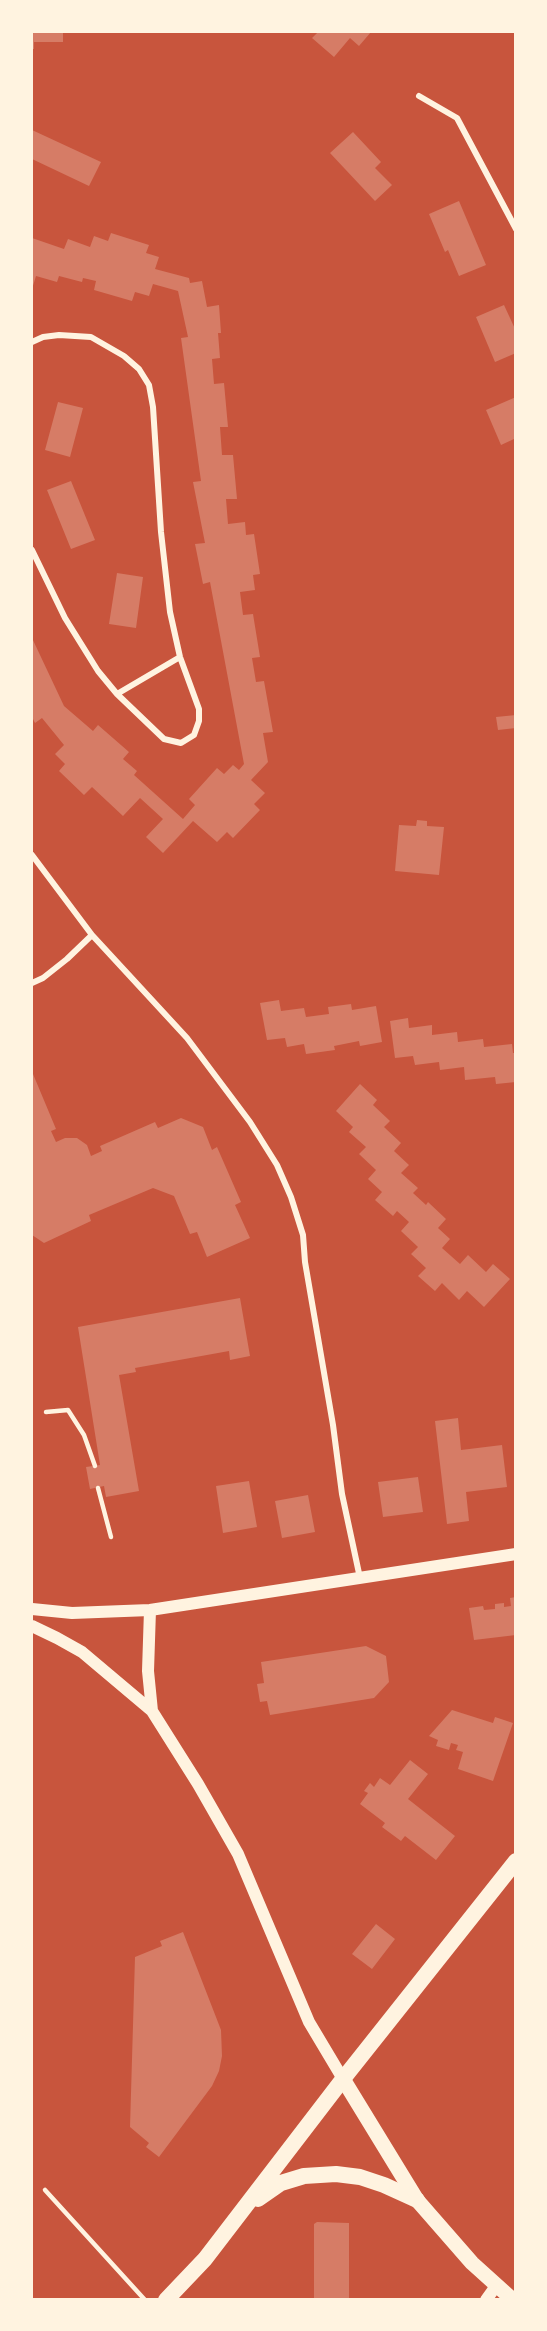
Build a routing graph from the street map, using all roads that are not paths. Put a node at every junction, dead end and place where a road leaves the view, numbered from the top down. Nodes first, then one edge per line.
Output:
1 (419, 96) dead end
2 (516, 229) edge
3 (32, 342) edge
4 (32, 550) edge
5 (180, 657) junction
6 (117, 694) junction
7 (32, 855) edge
8 (92, 935) junction
9 (32, 983) edge
10 (46, 1412) dead end
11 (94, 1466) dead end
12 (98, 1488) dead end
13 (111, 1537) dead end
14 (516, 1554) edge
15 (360, 1578) junction
16 (32, 1609) edge
17 (150, 1610) junction
18 (32, 1626) edge
19 (152, 1711) junction
20 (516, 1862) edge
21 (343, 2079) junction
22 (45, 2190) dead end
23 (417, 2200) junction
24 (241, 2213) junction
25 (496, 2286) junction
26 (145, 2300) edge
27 (166, 2300) edge
28 (486, 2300) edge
29 (513, 2300) edge

1 - 2 street
3 - 5 street
4 - 6 street
5 - 6 street
5 - 6 street
7 - 8 street
8 - 9 street
8 - 15 street
10 - 11 lane
12 - 13 lane
14 - 15 main road
15 - 17 main road
16 - 17 main road
17 - 19 main road
18 - 19 main road
19 - 21 main road
20 - 21 highway
21 - 23 main road
21 - 24 highway
22 - 26 lane
23 - 24 highway
23 - 25 main road
24 - 27 highway
25 - 28 main road
25 - 29 main road

